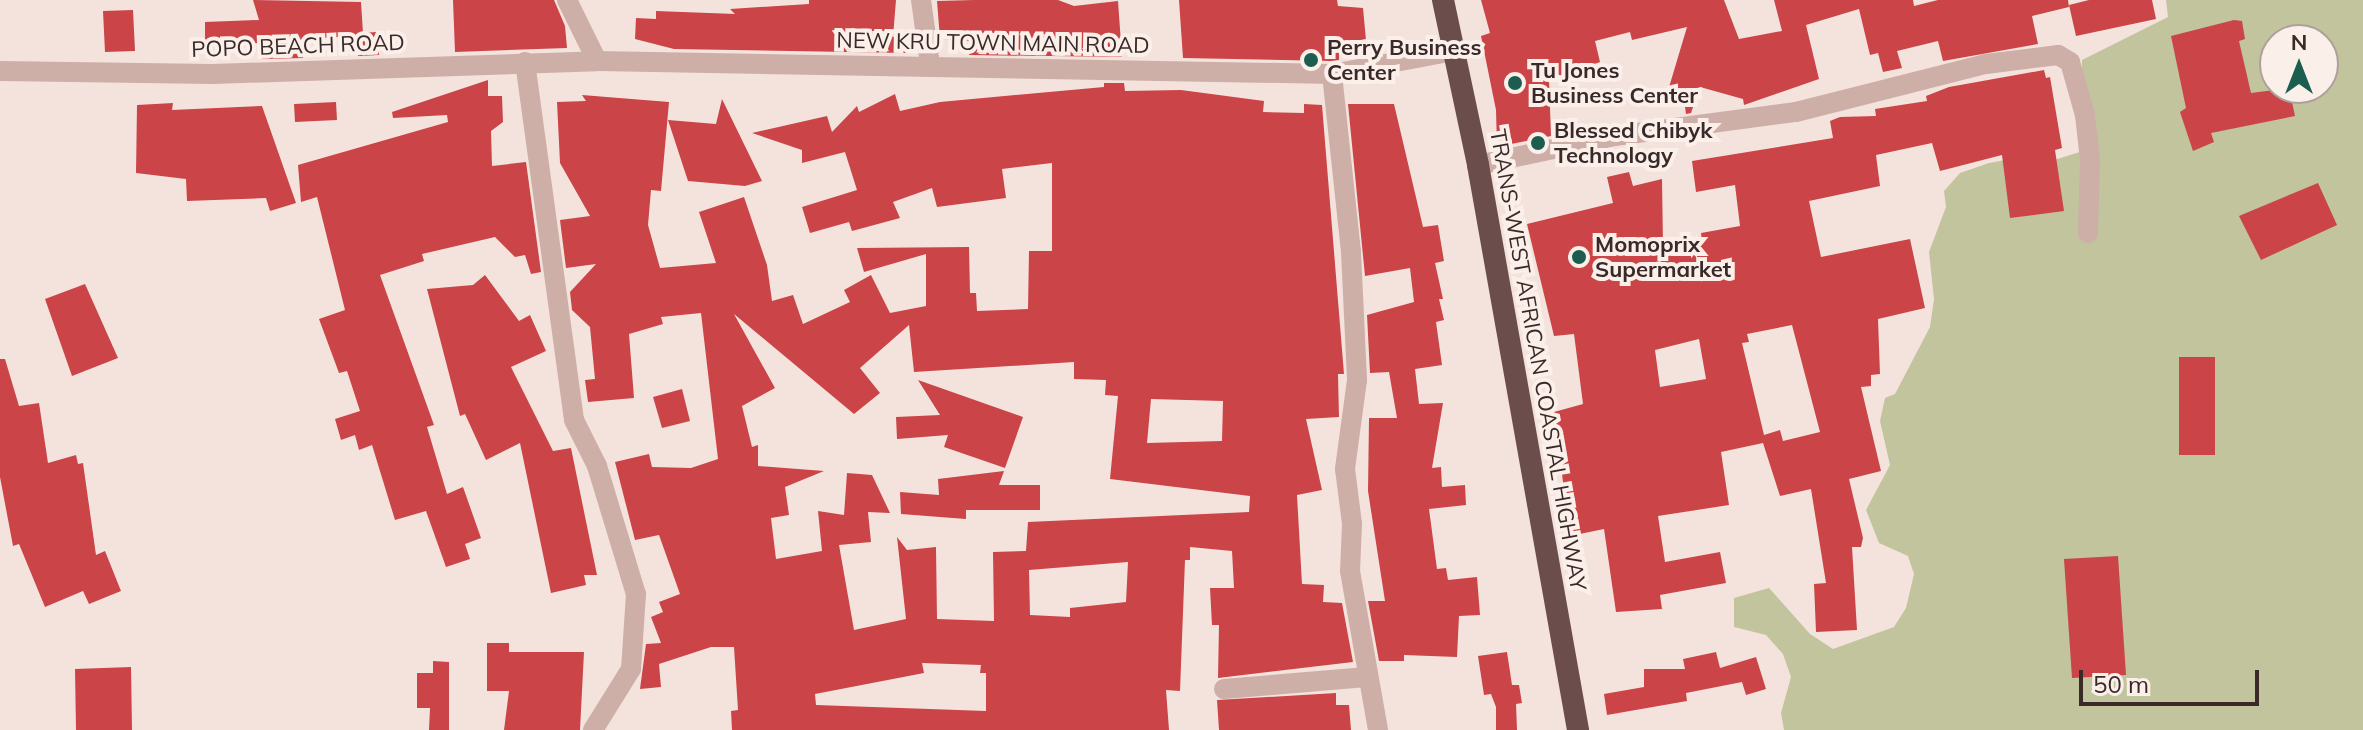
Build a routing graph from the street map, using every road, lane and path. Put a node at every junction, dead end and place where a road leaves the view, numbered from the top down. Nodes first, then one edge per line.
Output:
1 (567, 0) edge
2 (921, 0) edge
3 (1443, 0) edge
4 (1454, 51) junction
5 (597, 61) junction
6 (525, 62) junction
7 (930, 65) junction
8 (0, 71) edge
9 (1332, 74) junction
10 (1478, 165) junction
11 (2088, 233) dead end
12 (1366, 677) junction
13 (1224, 689) dead end
14 (593, 730) edge
15 (1378, 730) edge
16 (1578, 730) edge

1 - 5 street
2 - 7 street
3 - 4 highway, TRANS-WEST AFRICAN COASTAL HIGHWAY
4 - 9 street, NEW KRU TOWN MAIN ROAD
4 - 10 highway, TRANS-WEST AFRICAN COASTAL HIGHWAY
5 - 6 street, POPO BEACH ROAD
5 - 7 street, NEW KRU TOWN MAIN ROAD
6 - 8 street, POPO BEACH ROAD
6 - 14 street
7 - 9 street, NEW KRU TOWN MAIN ROAD
9 - 12 street
10 - 11 street
10 - 16 highway, TRANS-WEST AFRICAN COASTAL HIGHWAY
12 - 13 street
12 - 15 street

